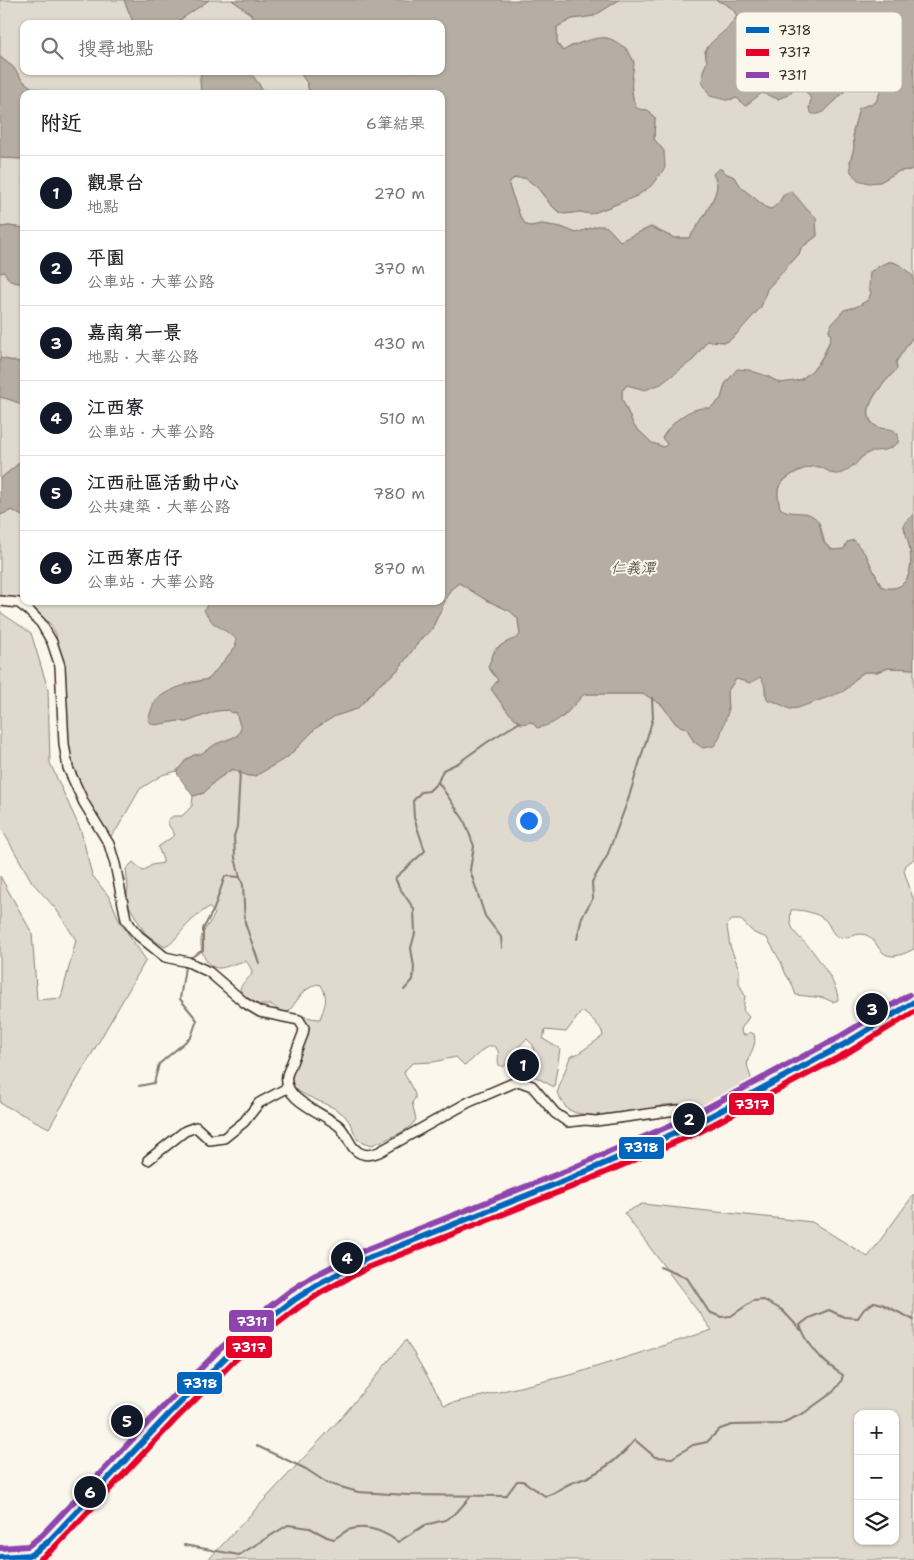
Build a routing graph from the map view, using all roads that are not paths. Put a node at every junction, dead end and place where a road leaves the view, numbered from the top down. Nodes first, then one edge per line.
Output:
1 (0, 601) edge
2 (20, 604) edge
3 (22, 605) edge
4 (914, 1002) edge
5 (287, 1088) junction
6 (696, 1124) junction
7 (148, 1160) dead end
8 (0, 1557) edge

1 - 2 street
3 - 5 street
4 - 6 main road
5 - 6 street
5 - 7 street
6 - 8 main road

